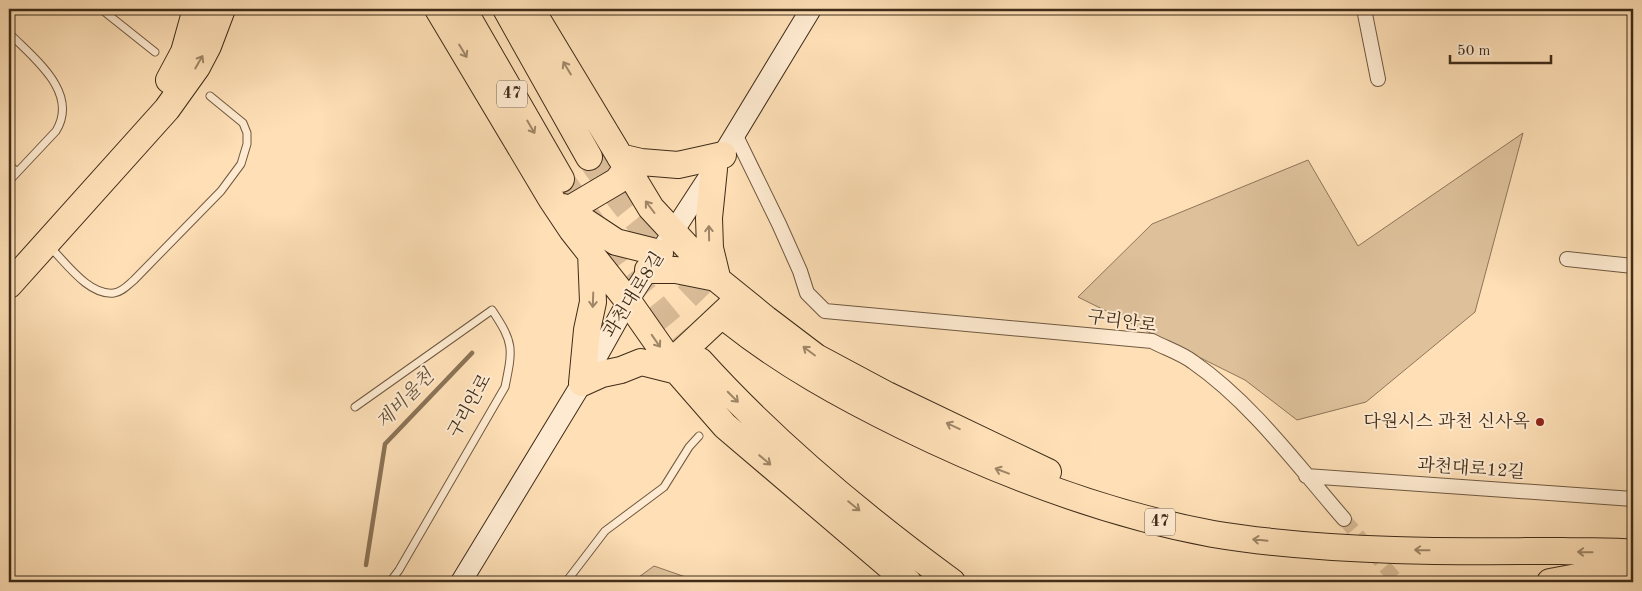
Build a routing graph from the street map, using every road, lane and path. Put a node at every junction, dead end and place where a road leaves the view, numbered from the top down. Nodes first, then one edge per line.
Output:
1 (101, 9) edge
2 (186, 9) edge
3 (196, 9) edge
4 (438, 9) edge
5 (463, 9) edge
6 (506, 9) edge
7 (531, 9) edge
8 (811, 9) edge
9 (1364, 9) edge
10 (220, 14) edge
11 (9, 32) edge
12 (155, 52) dead end
13 (1378, 79) dead end
14 (210, 96) dead end
15 (146, 112) junction
16 (724, 152) junction
17 (589, 157) tunnel mouth
18 (624, 163) junction
19 (9, 166) edge
20 (17, 172) junction
21 (9, 181) edge
22 (560, 197) junction
23 (46, 243) junction
24 (591, 252) junction
25 (660, 252) junction
26 (1567, 259) dead end
27 (1633, 266) edge
28 (9, 268) edge
29 (717, 279) junction
30 (9, 285) edge
31 (628, 301) junction
32 (738, 312) junction
33 (684, 367) junction
34 (582, 384) junction
35 (355, 407) dead end
36 (698, 436) dead end
37 (1306, 476) junction
38 (1633, 499) edge
39 (1344, 519) tunnel mouth
40 (1633, 553) edge
41 (1633, 571) edge
42 (390, 582) edge
43 (461, 582) edge
44 (566, 582) edge
45 (908, 582) edge
46 (952, 582) edge
47 (1550, 582) edge

1 - 12 lane
2 - 15 highway
3 - 15 highway
4 -> 22 highway
5 -> 22 highway, 47
6 - 17 highway, 47
18 -> 7 highway
8 - 16 street, 과천대로8길
9 - 13 street
23 -> 10 highway
11 - 20 lane
14 - 23 lane
15 - 28 highway
16 - 18 highway
16 - 25 street, 과천대로8길
29 -> 16 highway
16 - 37 street, 구리안로
18 - 22 highway
25 -> 18 highway
19 - 20 lane
20 - 21 lane
22 - 24 highway
22 - 25 highway
23 - 30 highway
24 - 31 highway
24 -> 34 highway
25 - 29 highway
25 - 29 highway
25 - 31 street, 과천대로8길
26 - 27 street
29 - 32 highway
31 -> 33 highway
31 - 34 street, 과천대로8길
32 - 33 highway
40 -> 32 highway, 47
33 - 34 highway
33 -> 45 highway
33 -> 46 highway
34 - 43 street, 과천대로8길
35 - 42 lane, 구리안로
36 - 44 lane
37 - 38 street, 과천대로12길
37 - 39 street, 구리안로
41 - 47 highway

